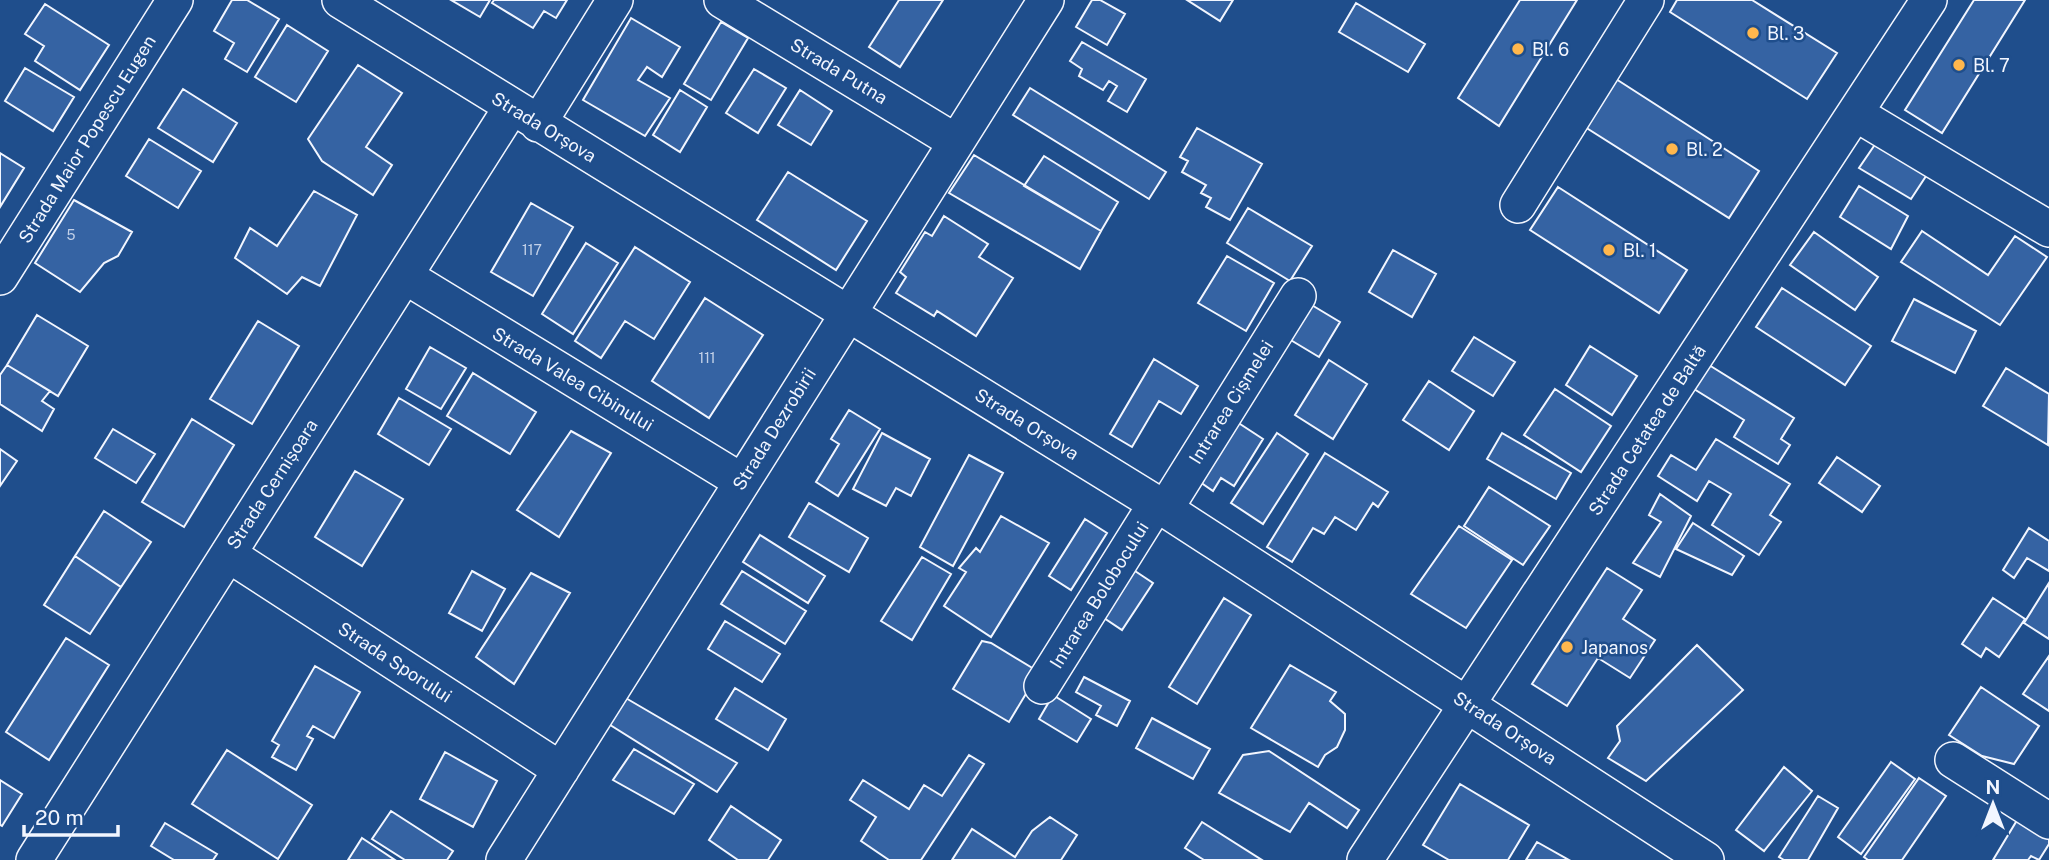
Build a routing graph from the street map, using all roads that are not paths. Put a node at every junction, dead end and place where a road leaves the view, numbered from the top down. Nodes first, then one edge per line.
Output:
1 (175, 0) edge
2 (340, 0) edge
3 (615, 0) edge
4 (722, 0) edge
5 (1046, 0) edge
6 (1646, 0) edge
7 (1929, 0) edge
8 (1855, 113) junction
9 (525, 116) junction
10 (956, 142) junction
11 (1518, 205) dead end
12 (2049, 229) edge
13 (405, 276) junction
14 (0, 277) edge
15 (1298, 296) dead end
16 (848, 313) junction
17 (741, 481) junction
18 (1161, 506) junction
19 (228, 554) junction
20 (1042, 686) dead end
21 (1467, 703) junction
22 (1953, 760) dead end
23 (561, 770) junction
24 (2049, 821) edge
25 (34, 860) edge
26 (504, 860) edge
27 (1365, 860) edge
28 (1706, 860) edge

1 - 14 street, Strada Maior Popescu Eugen
2 - 9 street, Strada Orșova
3 - 9 street, Strada Cernișoara
4 - 10 street, Strada Putna
5 - 10 street, Strada Dezrobirii
6 - 11 street
7 - 8 street, Strada Cetatea de Baltă
8 - 12 street
8 - 21 street, Strada Cetatea de Baltă
9 - 13 street, Strada Cernișoara
9 - 16 street, Strada Orșova
10 - 16 street, Strada Dezrobirii
13 - 17 street, Strada Valea Cibinului
13 - 19 street, Strada Cernișoara
15 - 18 street, Intrarea Cișmelei
16 - 17 street, Strada Dezrobirii
16 - 18 street, Strada Orșova
17 - 23 street, Strada Dezrobirii
18 - 20 street, Intrarea Bolobocului
18 - 21 street, Strada Orșova
19 - 23 street, Strada Sporului
19 - 25 street, Strada Cernișoara
21 - 27 street, Strada Cetatea de Baltă
21 - 28 street, Strada Orșova
22 - 24 street
23 - 26 street, Strada Dezrobirii

